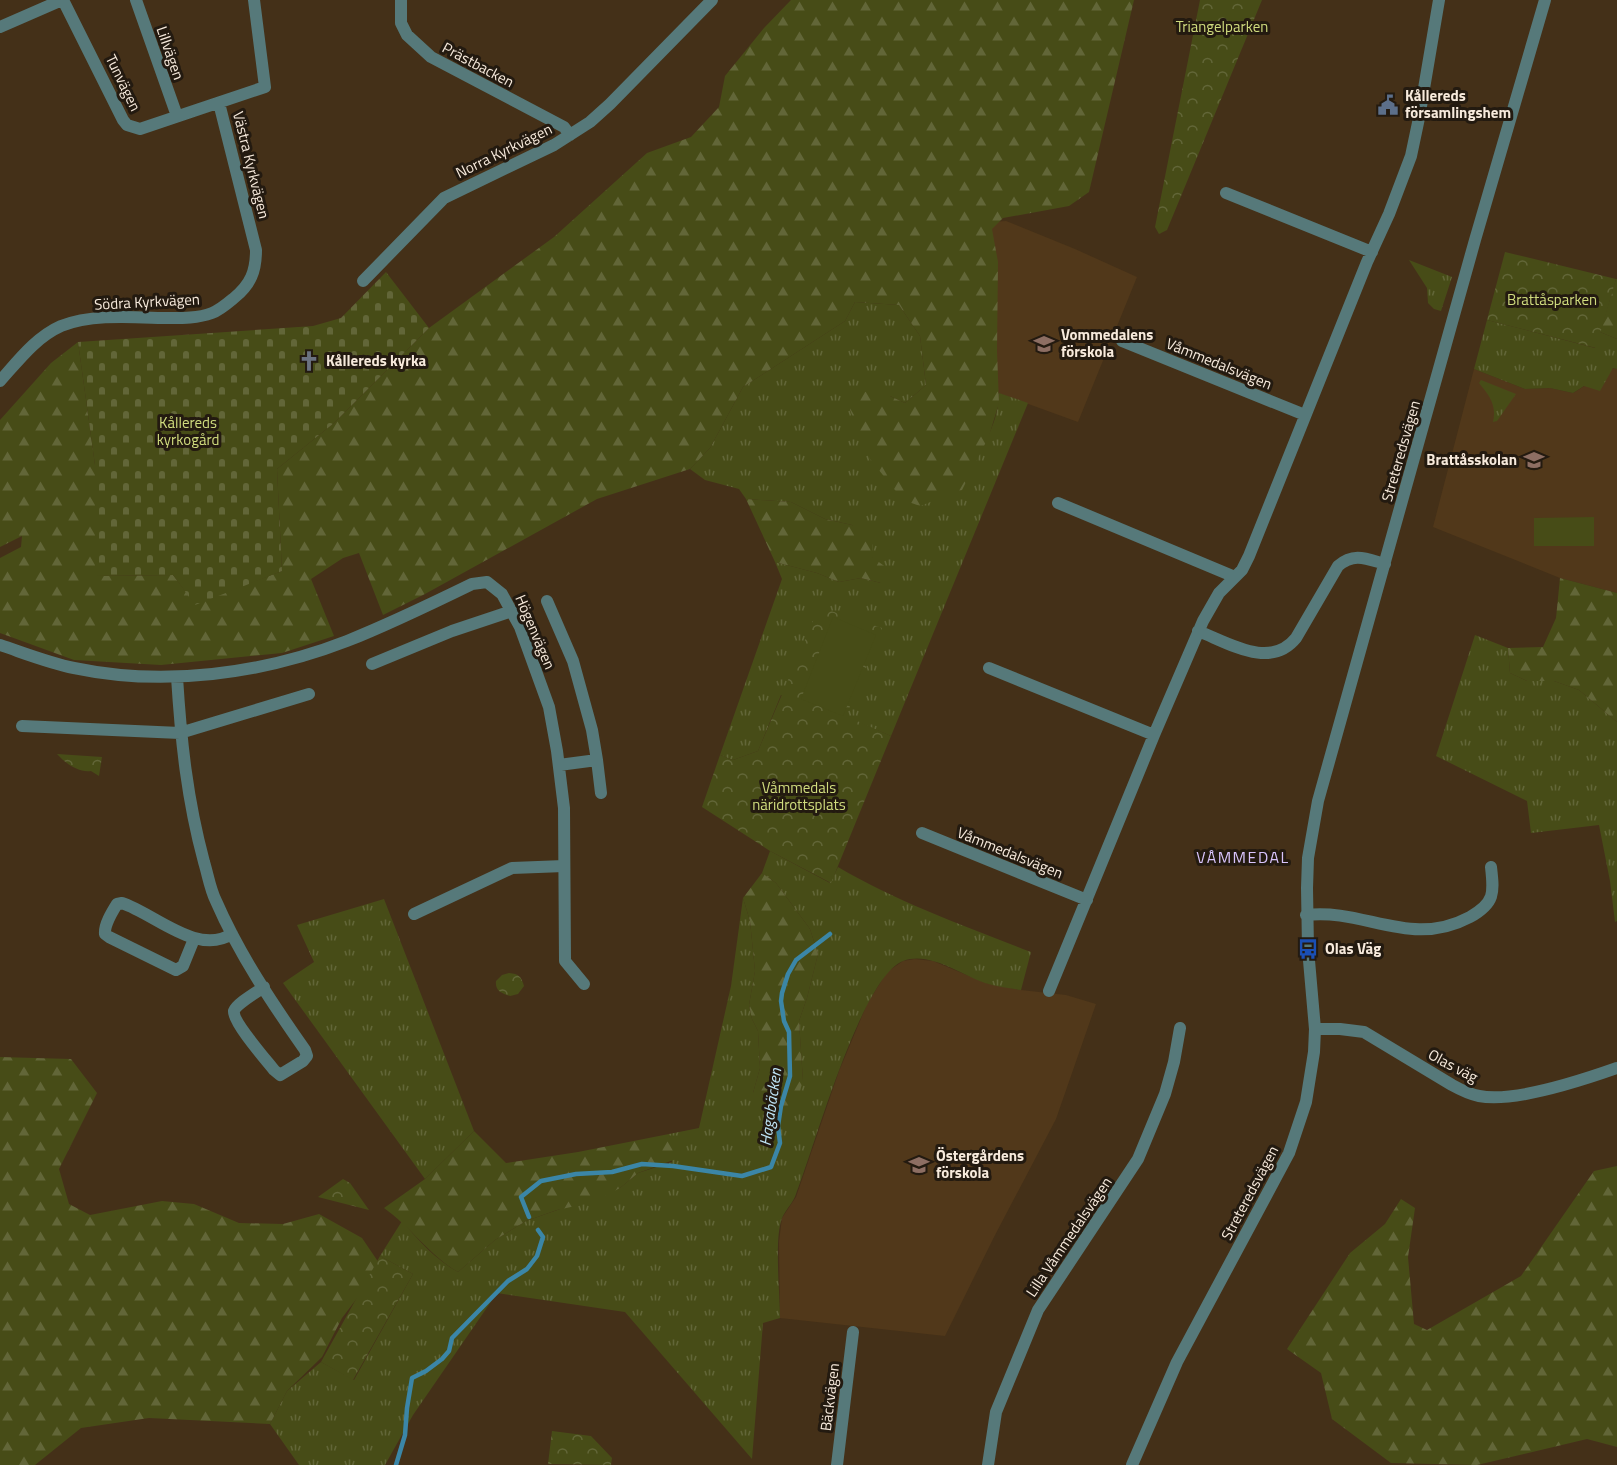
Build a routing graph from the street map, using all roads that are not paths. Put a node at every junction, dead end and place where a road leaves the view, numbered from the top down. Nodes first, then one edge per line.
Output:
1 (63, 0) edge
2 (136, 0) edge
3 (254, 0) edge
4 (401, 0) edge
5 (712, 0) edge
6 (1439, 0) edge
7 (1545, 0) edge
8 (0, 27) edge
9 (219, 102) junction
10 (177, 116) junction
11 (570, 135) junction
12 (1226, 193) dead end
13 (1372, 252) junction
14 (363, 280) dead end
15 (210, 314) joint
16 (1122, 341) dead end
17 (0, 381) edge
18 (1305, 415) junction
19 (1058, 503) dead end
20 (1385, 564) junction
21 (1234, 577) junction
22 (547, 601) dead end
23 (512, 611) junction
24 (1198, 631) junction
25 (0, 645) edge
26 (372, 664) dead end
27 (989, 668) dead end
28 (177, 676) junction
29 (309, 694) dead end
30 (22, 726) dead end
31 (180, 733) junction
32 (1154, 735) junction
33 (597, 760) junction
34 (559, 765) junction
35 (601, 793) dead end
36 (921, 833) dead end
37 (564, 866) junction
38 (1491, 867) dead end
39 (1087, 900) junction
40 (414, 914) dead end
41 (1306, 915) junction
42 (232, 934) junction
43 (194, 939) junction
44 (584, 984) dead end
45 (264, 987) junction
46 (1049, 991) dead end
47 (1180, 1028) dead end
48 (1315, 1029) junction
49 (1617, 1068) edge
50 (853, 1332) dead end
51 (837, 1465) edge
52 (988, 1465) edge
53 (1132, 1465) edge

1 - 8 street
1 - 10 street, Tunvägen
2 - 10 street, Lillvägen
3 - 9 street, Västra Kyrkvägen
4 - 11 street, Prästbacken
5 - 11 street, Norra Kyrkvägen
6 - 13 street
7 - 20 street, Streteredsvägen
9 - 10 street, Tunvägen
9 - 15 street, Västra Kyrkvägen
11 - 14 street, Norra Kyrkvägen
12 - 13 street
13 - 18 street
15 - 17 street, Södra Kyrkvägen
16 - 18 street, Våmmedalsvägen
18 - 21 street
19 - 21 street
20 - 24 street
20 - 41 street, Streteredsvägen
21 - 24 street
22 - 33 street
23 - 26 street
23 - 28 street, Högenvägen
23 - 34 street, Högenvägen
24 - 32 street
25 - 28 street, Högenvägen
27 - 32 street
28 - 31 street
29 - 31 street
30 - 31 street
31 - 42 street
32 - 39 street
33 - 34 street
33 - 35 street
34 - 37 street, Högenvägen
36 - 39 street, Våmmedalsvägen
37 - 40 street
37 - 44 street, Högenvägen
38 - 41 street
39 - 46 street
41 - 48 street, Streteredsvägen
42 - 43 street
42 - 45 street
43 - 43 street
45 - 45 street
47 - 52 street, Lilla Våmmedalsvägen
48 - 49 street, Olas väg
48 - 53 street, Streteredsvägen
50 - 51 street, Bäckvägen

